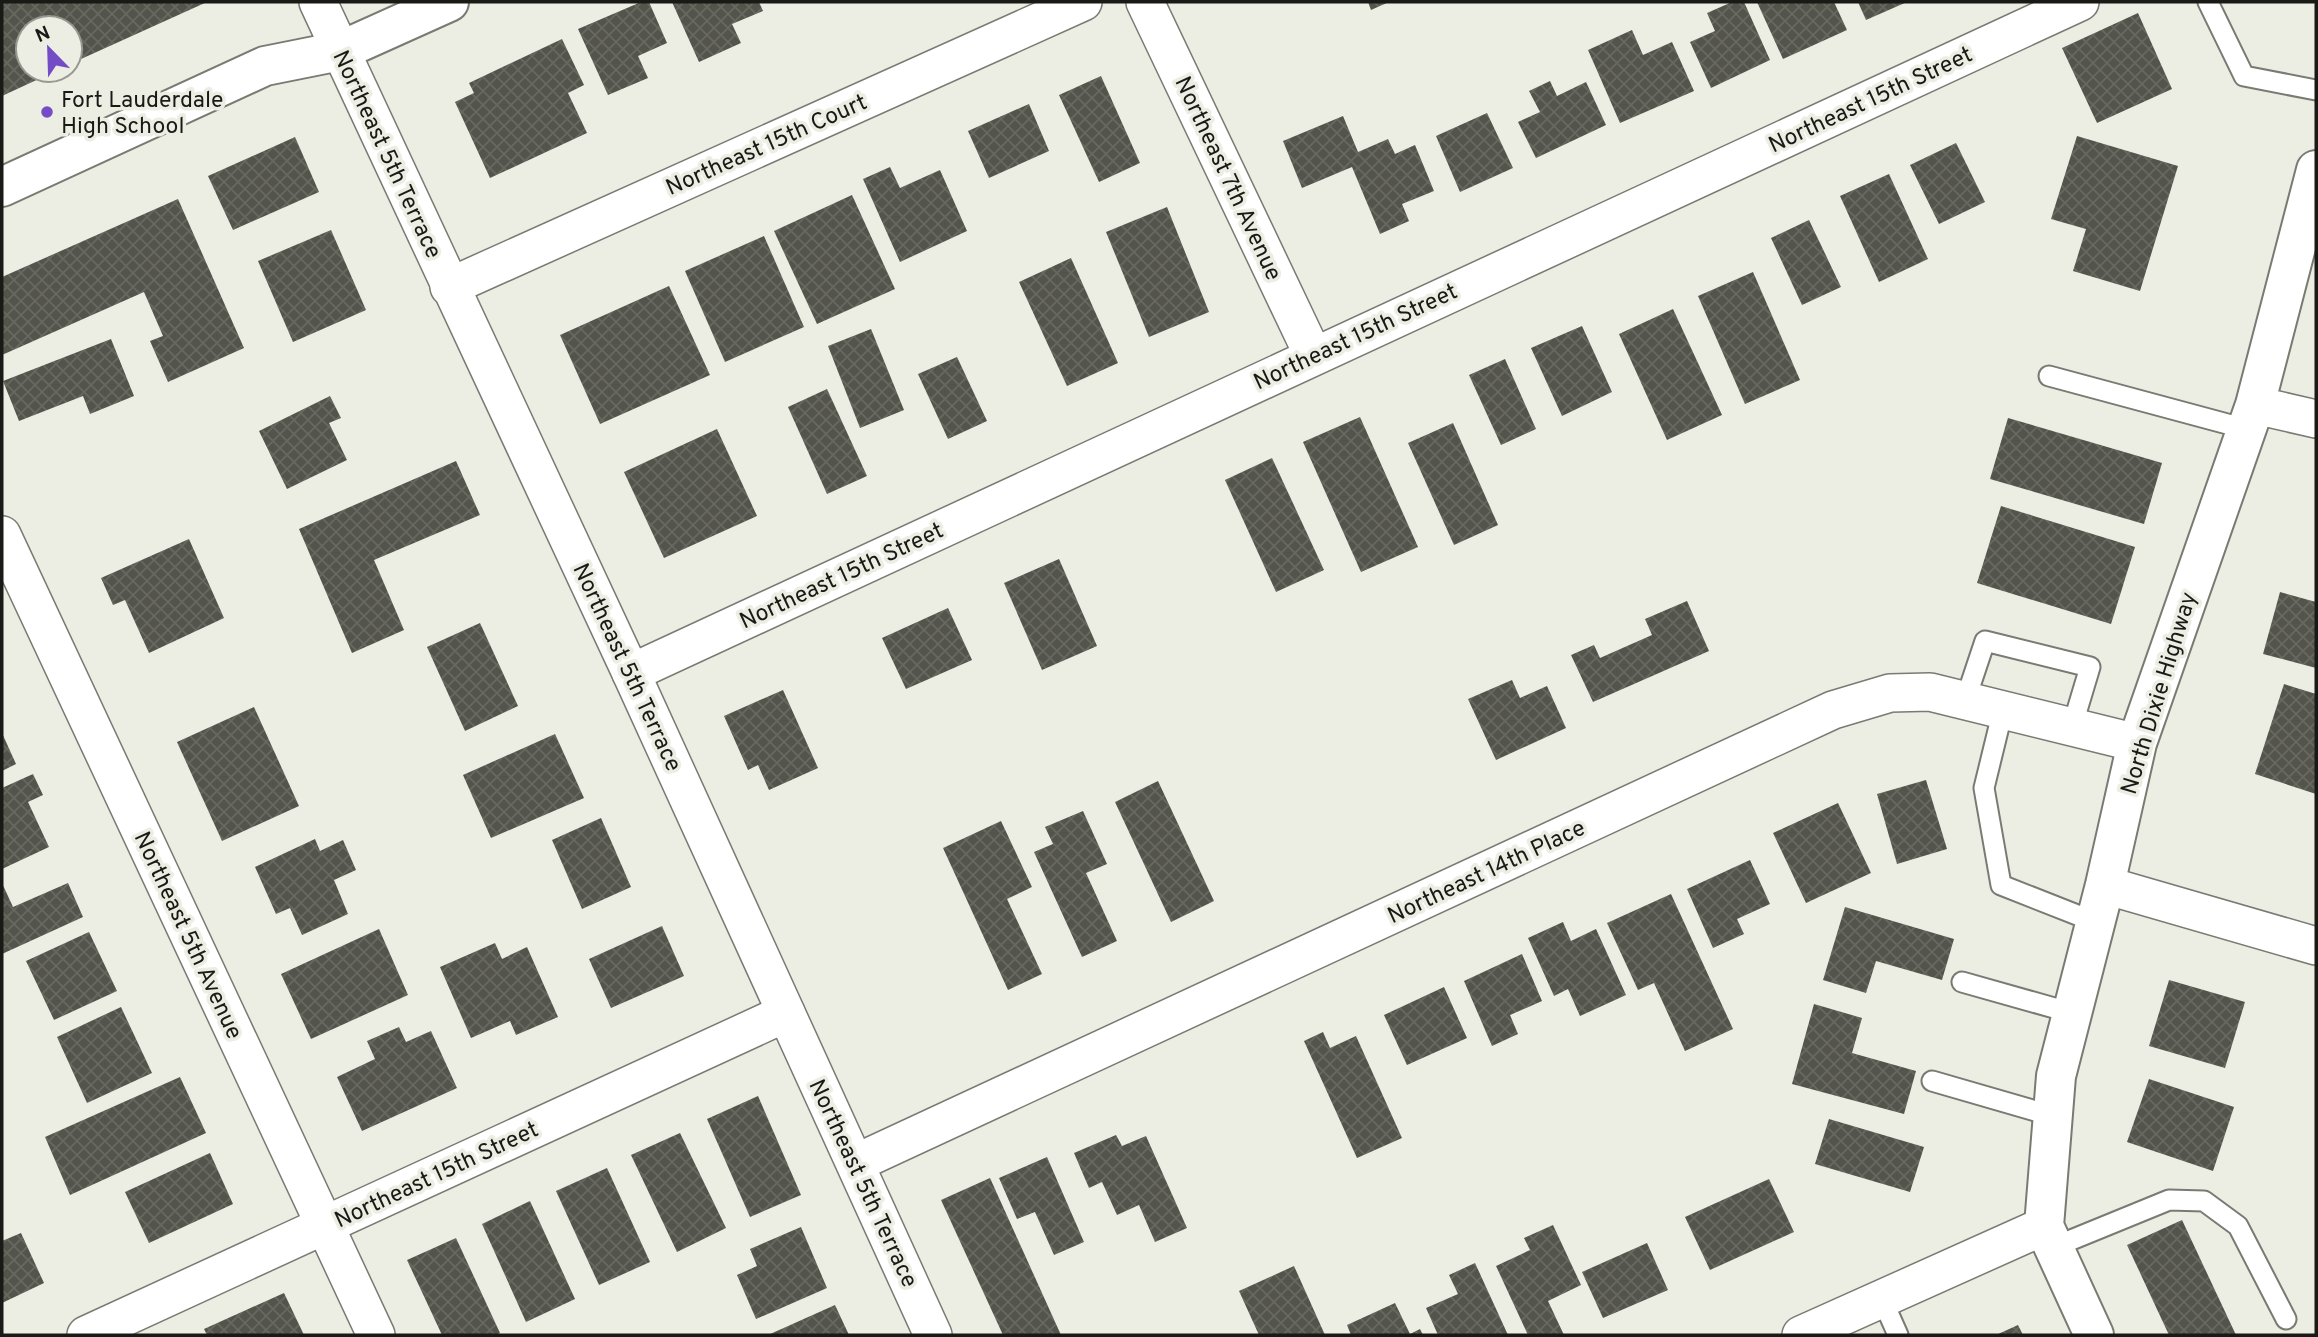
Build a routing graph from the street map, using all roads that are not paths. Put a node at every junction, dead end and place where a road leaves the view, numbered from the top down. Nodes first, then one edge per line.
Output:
1 (318, 2) edge
2 (449, 2) edge
3 (1083, 2) edge
4 (1145, 2) edge
5 (2080, 2) edge
6 (2208, 2) edge
7 (340, 51) junction
8 (2316, 90) edge
9 (2316, 170) edge
10 (2, 187) edge
11 (449, 287) junction
12 (1313, 355) junction
13 (2049, 376) dead end
14 (2250, 417) junction
15 (2316, 419) edge
16 (2, 535) edge
17 (631, 673) junction
18 (1965, 701) junction
19 (2003, 710) junction
20 (2072, 727) junction
21 (2137, 743) junction
22 (2105, 885) junction
23 (2095, 922) junction
24 (2316, 946) edge
25 (1962, 982) dead end
26 (786, 1013) junction
27 (2072, 1013) junction
28 (1932, 1081) dead end
29 (2053, 1116) junction
30 (856, 1163) junction
31 (325, 1225) junction
32 (2049, 1237) junction
33 (1882, 1299) junction
34 (2286, 1319) dead end
35 (86, 1335) edge
36 (376, 1335) edge
37 (933, 1335) edge
38 (1801, 1335) edge
39 (1898, 1335) edge
40 (2094, 1335) edge

1 - 7 street, Northeast 5th Terrace
2 - 7 street
3 - 11 street, Northeast 15th Court
4 - 12 street, Northeast 7th Avenue
5 - 12 street, Northeast 15th Street
6 - 8 lane
7 - 10 street
7 - 11 street, Northeast 5th Terrace
9 - 14 street, North Dixie Highway
11 - 17 street, Northeast 5th Terrace
12 - 17 street, Northeast 15th Street
13 - 14 lane
14 - 15 street
14 - 21 street, North Dixie Highway
16 - 31 street, Northeast 5th Avenue
17 - 26 street, Northeast 5th Terrace
18 - 19 street, Northeast 14th Place
18 - 20 lane
18 - 30 street, Northeast 14th Place
19 - 20 street, Northeast 14th Place
19 - 23 lane
20 - 21 street, Northeast 14th Place
21 - 22 street, North Dixie Highway
22 - 23 street, North Dixie Highway
22 - 24 street
23 - 27 street, North Dixie Highway
25 - 27 lane
26 - 30 street, Northeast 5th Terrace
26 - 31 street, Northeast 15th Street
27 - 29 street, North Dixie Highway
28 - 29 lane
29 - 32 street, North Dixie Highway
30 - 37 street, Northeast 5th Terrace
31 - 35 street, Northeast 15th Street
31 - 36 street, Northeast 5th Avenue
32 - 33 street
32 - 34 lane
32 - 40 street
33 - 38 street
33 - 39 lane

